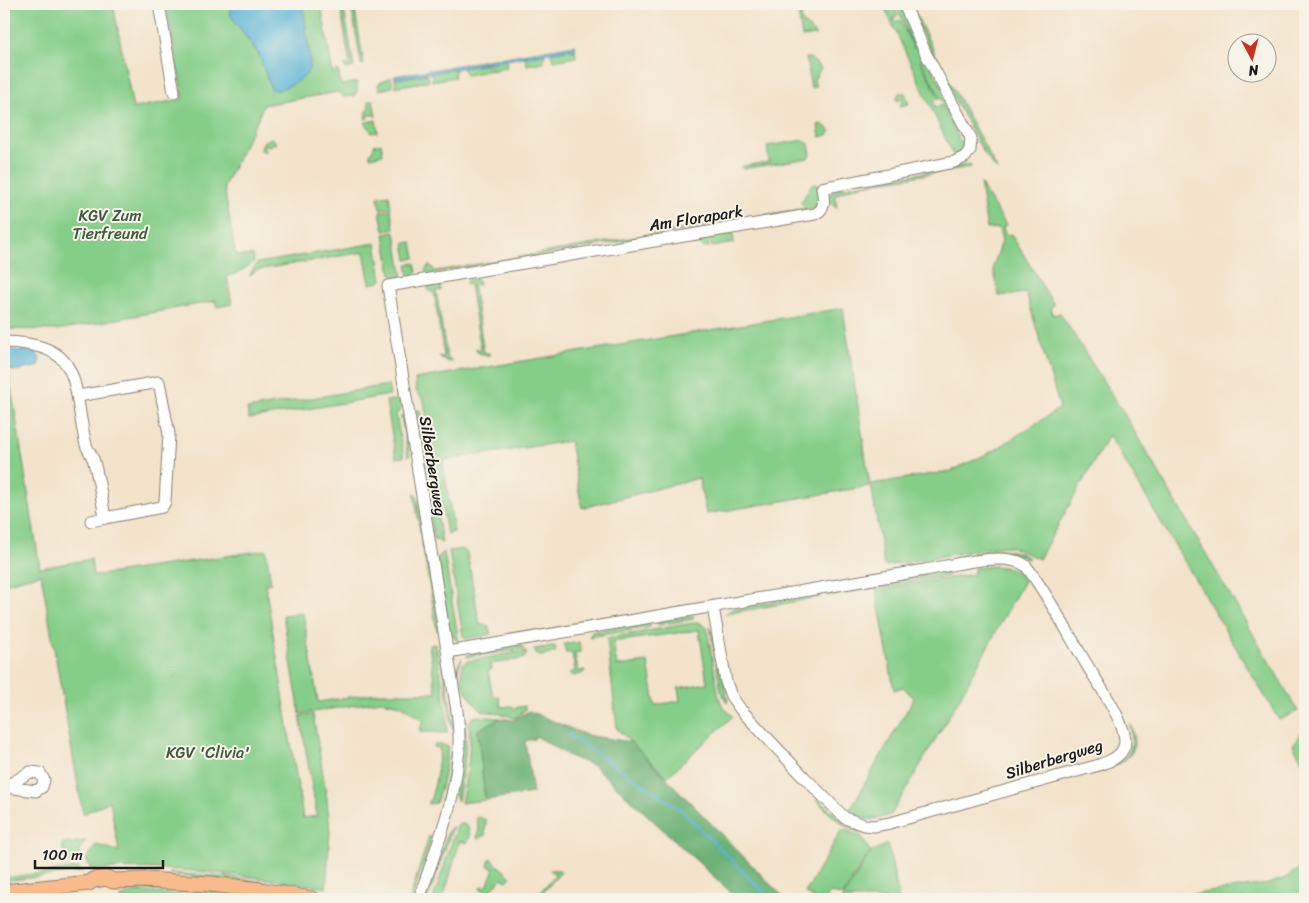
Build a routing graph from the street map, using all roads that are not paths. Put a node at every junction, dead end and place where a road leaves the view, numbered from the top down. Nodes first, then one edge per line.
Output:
1 (159, 4) edge
2 (904, 4) edge
3 (174, 92) dead end
4 (388, 286) joint
5 (4, 342) edge
6 (78, 396) junction
7 (105, 518) junction
8 (91, 521) dead end
9 (713, 607) junction
10 (448, 652) junction
11 (4, 892) edge
12 (311, 899) edge
13 (419, 899) edge

1 - 3 street
2 - 4 street, Am Florapark
4 - 10 street, Silberbergweg
5 - 6 street
6 - 7 street
6 - 7 street
7 - 8 street
9 - 9 street, Silberbergweg
9 - 10 street, Silberbergweg
10 - 13 street, Silberbergweg
11 - 12 main road

